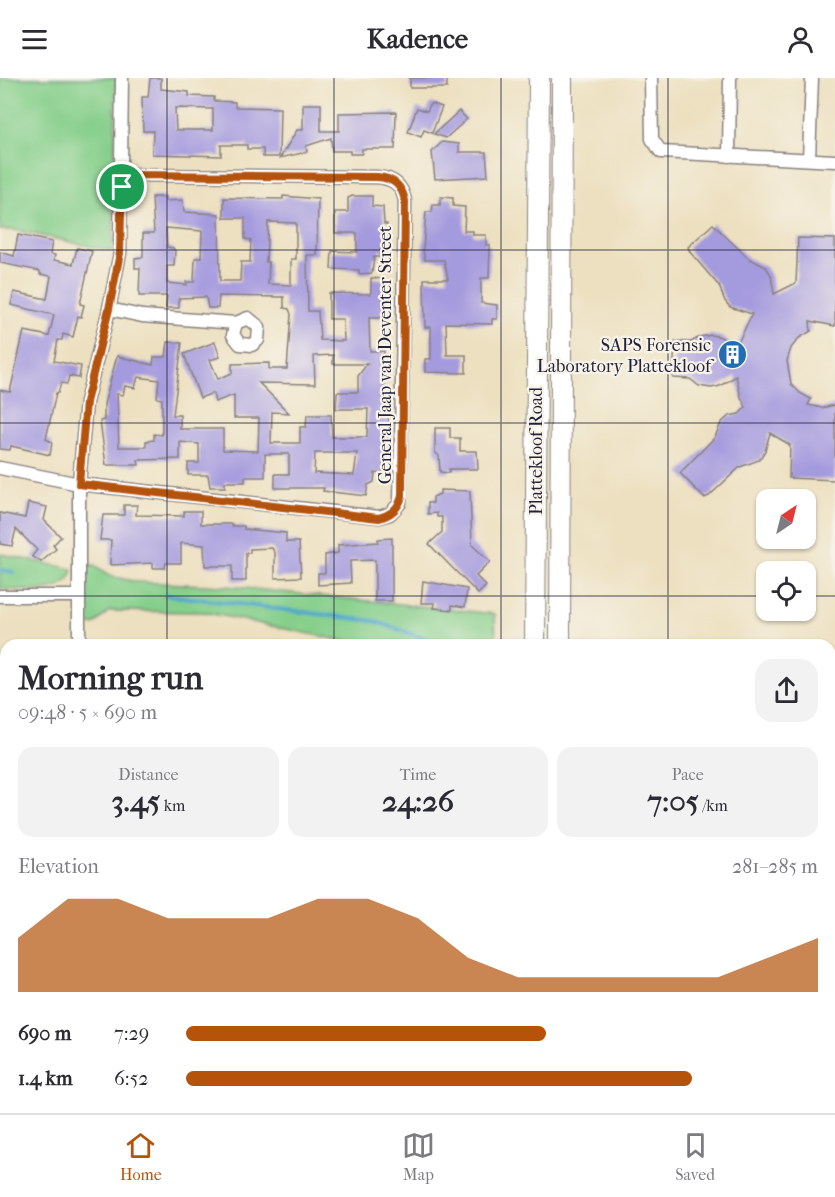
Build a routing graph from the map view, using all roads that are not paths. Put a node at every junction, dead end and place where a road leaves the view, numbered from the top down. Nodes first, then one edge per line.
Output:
1 (122, 78) edge
2 (539, 78) edge
3 (562, 78) edge
4 (651, 78) edge
5 (730, 78) edge
6 (812, 78) edge
7 (729, 156) junction
8 (809, 159) junction
9 (835, 161) edge
10 (122, 175) junction
11 (109, 309) junction
12 (236, 323) dead end
13 (0, 468) edge
14 (79, 484) junction
15 (0, 596) edge
16 (80, 596) junction
17 (79, 639) edge
18 (535, 639) edge
19 (560, 639) edge

1 - 10 street
2 - 18 main road, Plattekloof Road
3 - 19 main road, Plattekloof Road
4 - 7 street
5 - 7 street
6 - 8 street
7 - 8 street
8 - 9 street
10 - 11 street
10 - 14 street, General Jaap van Deventer Street
11 - 12 street
11 - 14 street
13 - 14 street, General Jaap van Deventer Street
14 - 16 street
15 - 16 street
16 - 17 street

